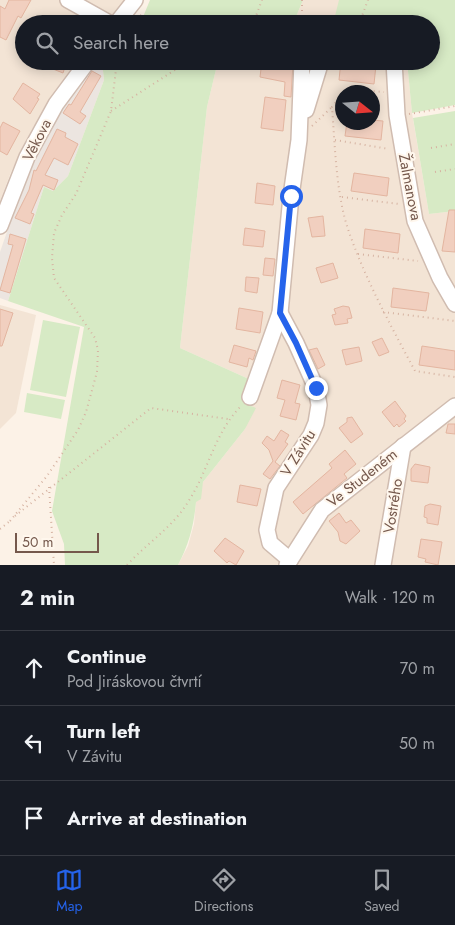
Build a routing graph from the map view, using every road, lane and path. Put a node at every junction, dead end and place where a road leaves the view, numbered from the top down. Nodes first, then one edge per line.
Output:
1 (68, 0) edge
2 (262, 0) edge
3 (302, 0) edge
4 (368, 0) edge
5 (132, 4) edge
6 (95, 15) edge
7 (123, 15) edge
8 (144, 15) edge
9 (256, 15) edge
10 (302, 15) edge
11 (362, 15) edge
12 (81, 70) edge
13 (116, 70) edge
14 (175, 70) edge
15 (302, 70) edge
16 (318, 70) edge
17 (395, 70) edge
18 (380, 92) edge
19 (396, 93) junction
20 (335, 104) edge
21 (455, 106) edge
22 (332, 107) junction
23 (111, 111) junction
24 (412, 114) dead end
25 (299, 140) junction
26 (335, 140) junction
27 (455, 144) edge
28 (431, 148) dead end
29 (403, 151) junction
30 (455, 169) edge
31 (435, 172) dead end
32 (342, 197) junction
33 (412, 206) junction
34 (0, 226) edge
35 (358, 254) junction
36 (433, 263) junction
37 (455, 304) edge
38 (383, 312) junction
39 (280, 313) junction
40 (455, 321) edge
41 (455, 377) edge
42 (250, 397) joint
43 (455, 406) edge
44 (228, 419) junction
45 (403, 446) junction
46 (49, 488) junction
47 (10, 521) junction
48 (0, 529) edge
49 (288, 562) edge
50 (54, 565) edge
51 (127, 565) edge
52 (384, 565) edge

1 - 6 street
2 - 9 path
3 - 10 path
4 - 11 path
5 - 7 street
5 - 8 path
12 - 34 street, Věkova
13 - 23 path
14 - 23 path
15 - 25 street
16 - 25 street
17 - 19 street, Žalmanova
18 - 19 path
19 - 29 street, Žalmanova
20 - 22 path
21 - 24 path
22 - 25 path
22 - 26 path
23 - 47 path
25 - 39 street
26 - 29 path
26 - 32 path
27 - 28 path
29 - 33 street, Žalmanova
30 - 31 path
32 - 33 path
32 - 35 path
33 - 36 street, Žalmanova
35 - 36 path
35 - 38 path
36 - 37 street, Žalmanova
38 - 40 path
38 - 41 path
39 - 42 street
39 - 49 street, V Závitu
42 - 44 path
43 - 45 street, Ve Studeném
44 - 46 path
44 - 51 path
45 - 49 street, Ve Studeném
45 - 52 street, Vostrého
46 - 47 path
46 - 50 path
47 - 48 path

